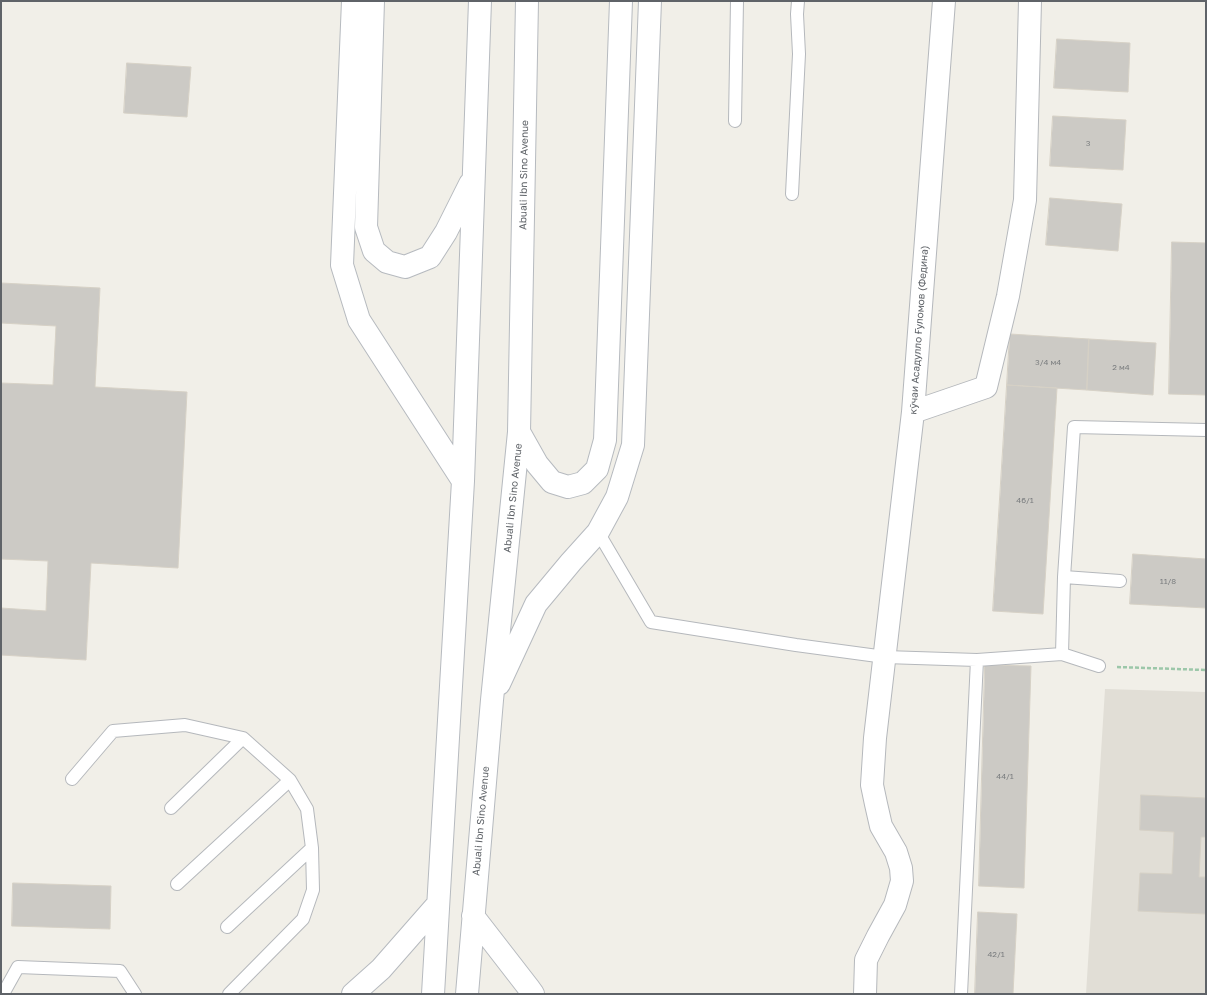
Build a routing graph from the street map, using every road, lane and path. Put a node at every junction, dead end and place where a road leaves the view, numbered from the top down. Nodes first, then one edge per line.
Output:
1 (353, 1) edge
2 (373, 1) edge
3 (480, 1) edge
4 (527, 1) edge
5 (621, 1) edge
6 (650, 1) edge
7 (737, 1) edge
8 (798, 1) edge
9 (944, 1) edge
10 (1030, 1) edge
11 (735, 122) dead end
12 (474, 178) junction
13 (792, 194) dead end
14 (913, 412) junction
15 (1206, 430) edge
16 (519, 432) junction
17 (463, 481) junction
18 (598, 532) junction
19 (1064, 578) junction
20 (1120, 581) dead end
21 (1062, 654) junction
22 (885, 657) junction
23 (976, 660) junction
24 (1099, 666) joint
25 (1206, 670) edge
26 (492, 700) junction
27 (243, 738) junction
28 (72, 779) dead end
29 (290, 780) junction
30 (171, 808) dead end
31 (312, 848) junction
32 (177, 884) dead end
33 (438, 904) junction
34 (473, 916) junction
35 (226, 927) dead end
36 (3, 994) edge
37 (135, 994) edge
38 (229, 994) edge
39 (353, 994) edge
40 (433, 994) edge
41 (467, 994) edge
42 (533, 994) edge
43 (865, 994) edge
44 (961, 994) edge

1 - 17 main road
2 - 12 main road
3 - 12 main road
4 - 16 main road, Abuali Ibn Sino Avenue
5 - 16 main road
6 - 18 main road
7 - 11 lane
8 - 13 lane
9 - 14 main road, кӯчаи Асадулло Ғуломов (Федина)
10 - 14 main road
12 - 17 main road
14 - 22 main road, кӯчаи Асадулло Ғуломов (Федина)
15 - 19 lane
16 - 26 main road, Abuali Ibn Sino Avenue
17 - 33 main road
18 - 22 lane
18 - 26 main road
19 - 20 lane
19 - 21 lane
21 - 23 lane
21 - 24 lane
22 - 23 lane
22 - 43 main road, кӯчаи Асадулло Ғуломов (Федина)
23 - 44 lane
24 - 25 path
26 - 34 main road, Abuali Ibn Sino Avenue
27 - 28 lane
27 - 29 lane
27 - 30 lane
29 - 31 lane
29 - 32 lane
31 - 35 lane
31 - 38 lane
33 - 39 main road
33 - 40 main road
34 - 41 main road, Abuali Ibn Sino Avenue
34 - 42 main road
36 - 37 lane

